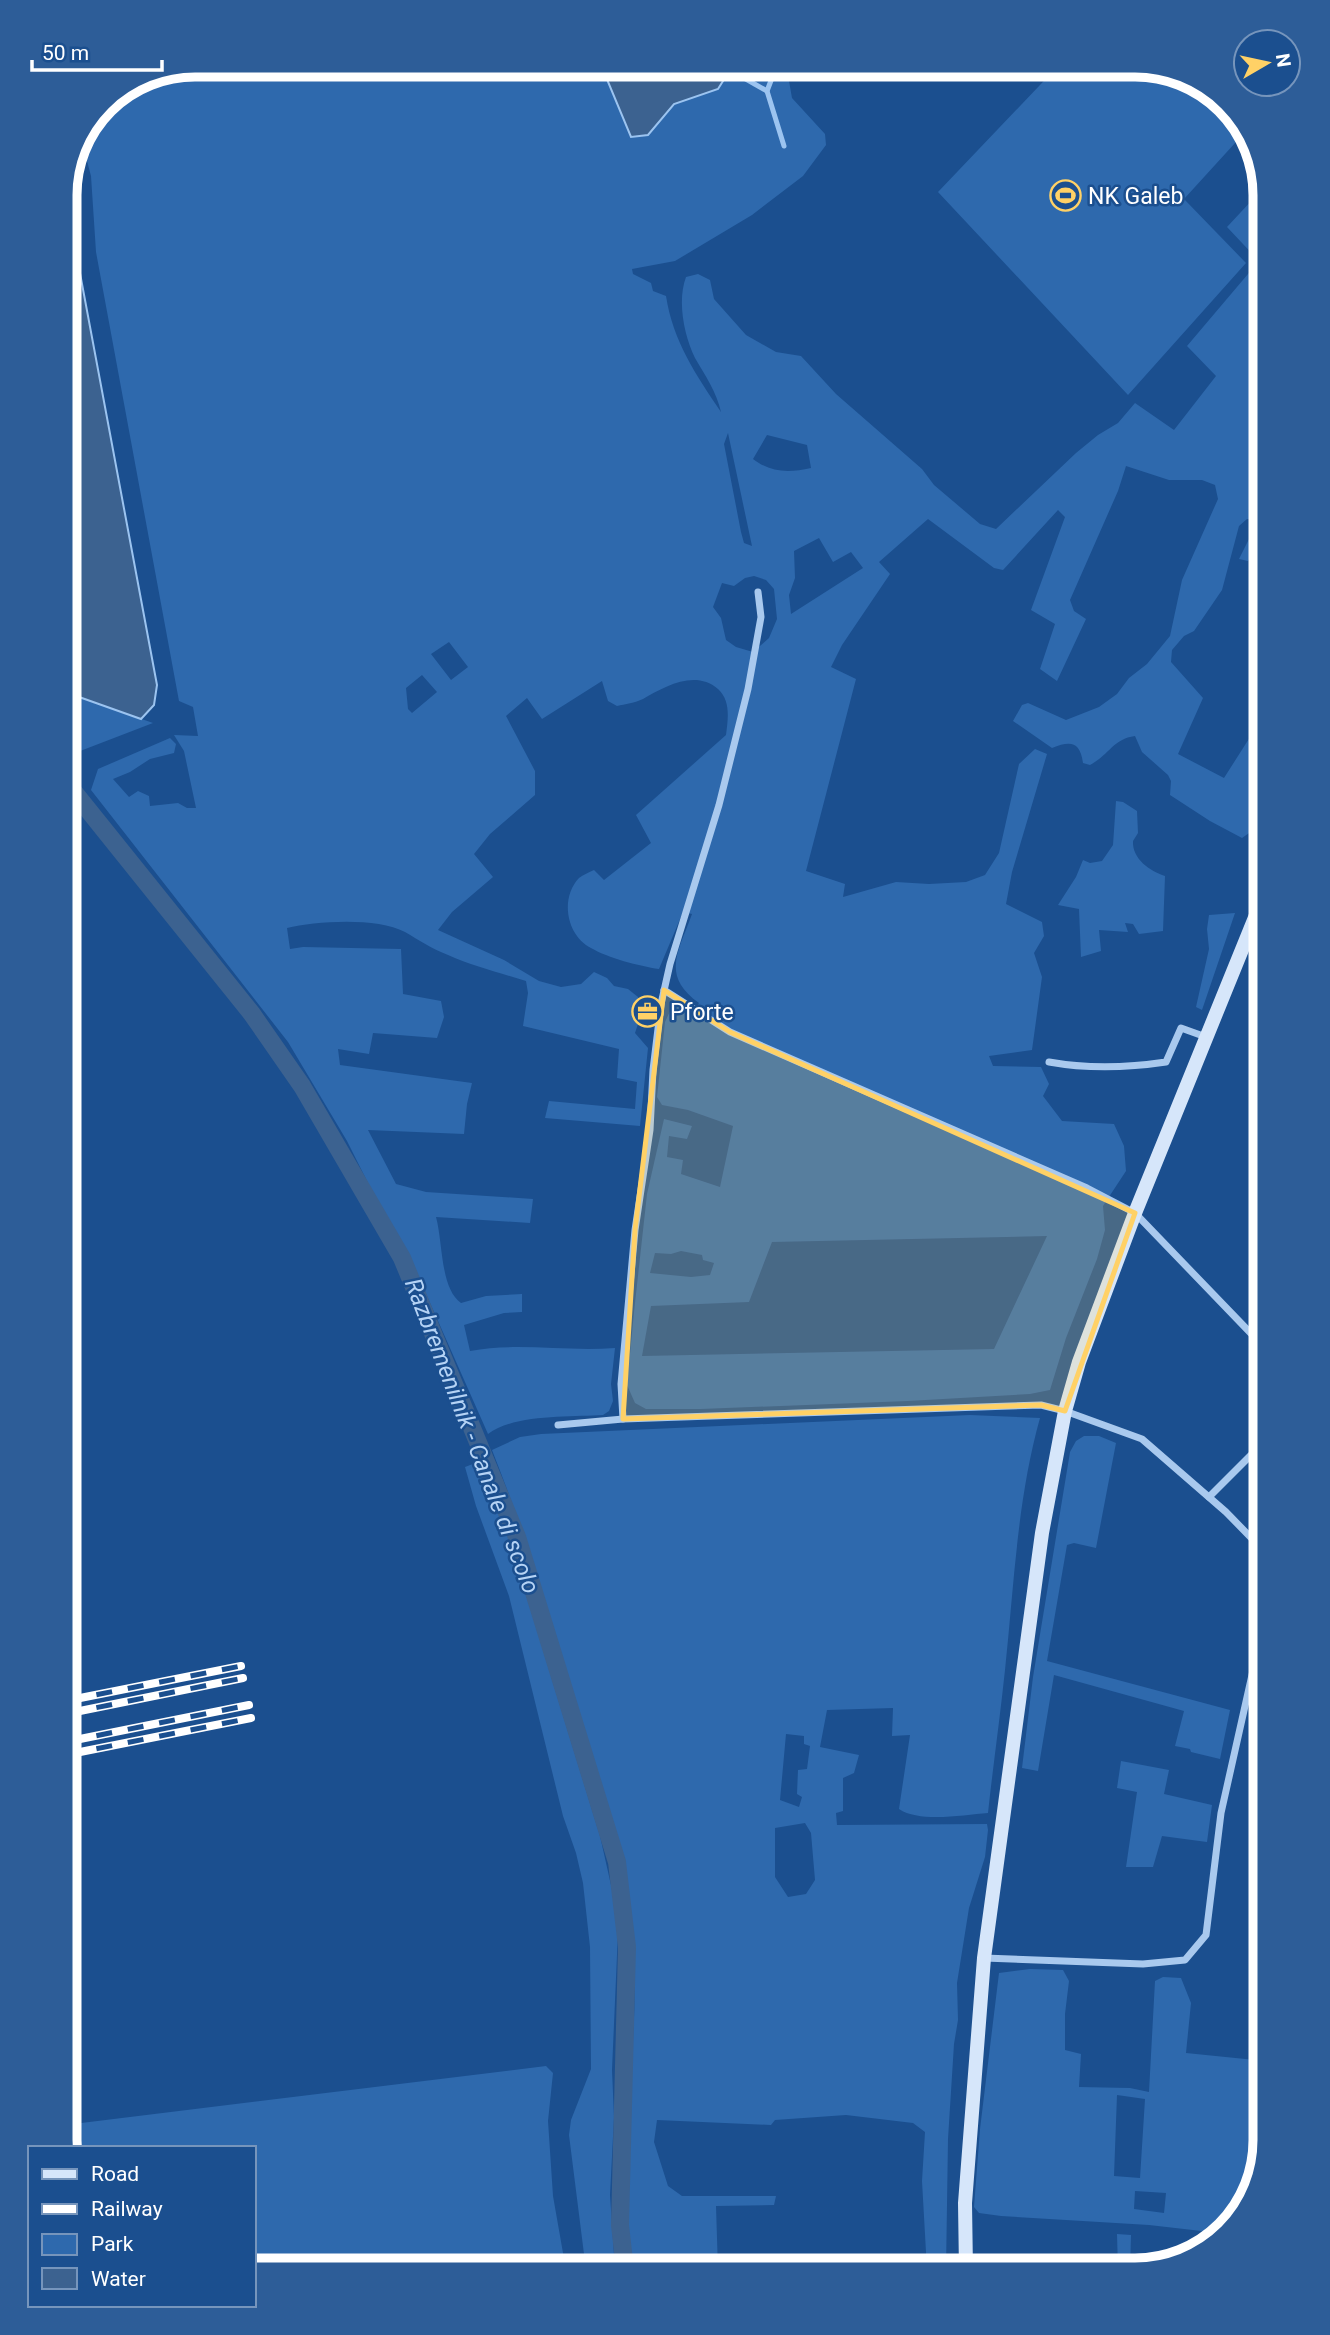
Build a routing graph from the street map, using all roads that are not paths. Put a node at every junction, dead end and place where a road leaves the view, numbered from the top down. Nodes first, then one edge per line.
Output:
1 (758, 592) dead end
2 (1253, 928) edge
3 (664, 989) junction
4 (1206, 1037) junction
5 (1049, 1062) dead end
6 (1135, 1213) junction
7 (1253, 1336) edge
8 (1065, 1411) junction
9 (623, 1419) junction
10 (558, 1425) dead end
11 (1253, 1453) edge
12 (1209, 1497) junction
13 (1253, 1540) edge
14 (1253, 1670) edge
15 (984, 1958) junction
16 (966, 2258) edge

1 - 3 street
2 - 4 main road
3 - 6 street
3 - 9 street
4 - 5 street
4 - 6 main road
6 - 7 street
6 - 8 main road
8 - 9 street
8 - 12 street
8 - 15 main road
9 - 10 street
11 - 12 street
12 - 13 street
14 - 15 street
15 - 16 main road

